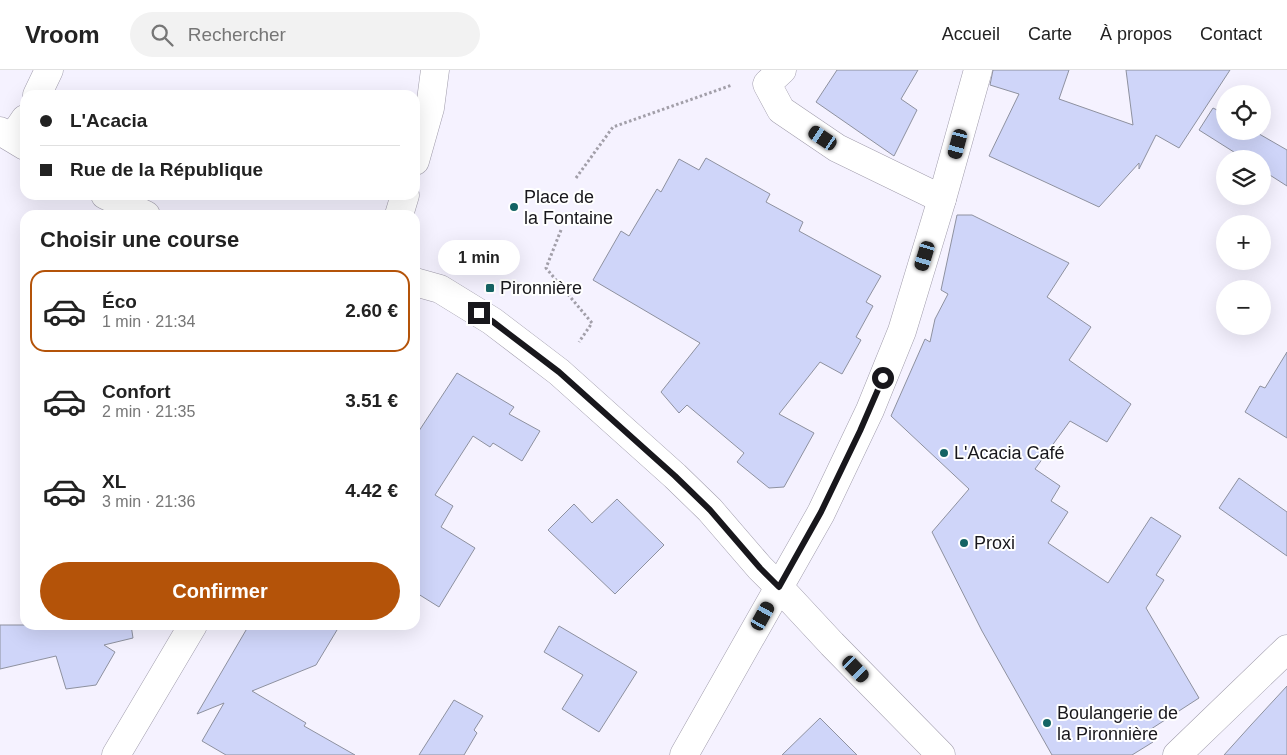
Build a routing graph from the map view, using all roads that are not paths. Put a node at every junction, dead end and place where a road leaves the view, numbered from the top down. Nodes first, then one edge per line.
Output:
1 (49, 70) edge
2 (435, 70) edge
3 (978, 70) edge
4 (775, 77) edge
5 (39, 90) edge
6 (420, 143) edge
7 (942, 199) junction
8 (114, 200) edge
9 (136, 210) edge
10 (420, 283) edge
11 (779, 587) junction
12 (190, 630) edge
13 (1287, 649) edge
14 (116, 755) edge
15 (684, 755) edge
16 (941, 755) edge
17 (1177, 755) edge

1 - 5 street
2 - 6 street
3 - 7 street
4 - 7 street
7 - 11 street
8 - 9 street
10 - 11 street
11 - 15 street
11 - 16 street
12 - 14 street
13 - 17 street

